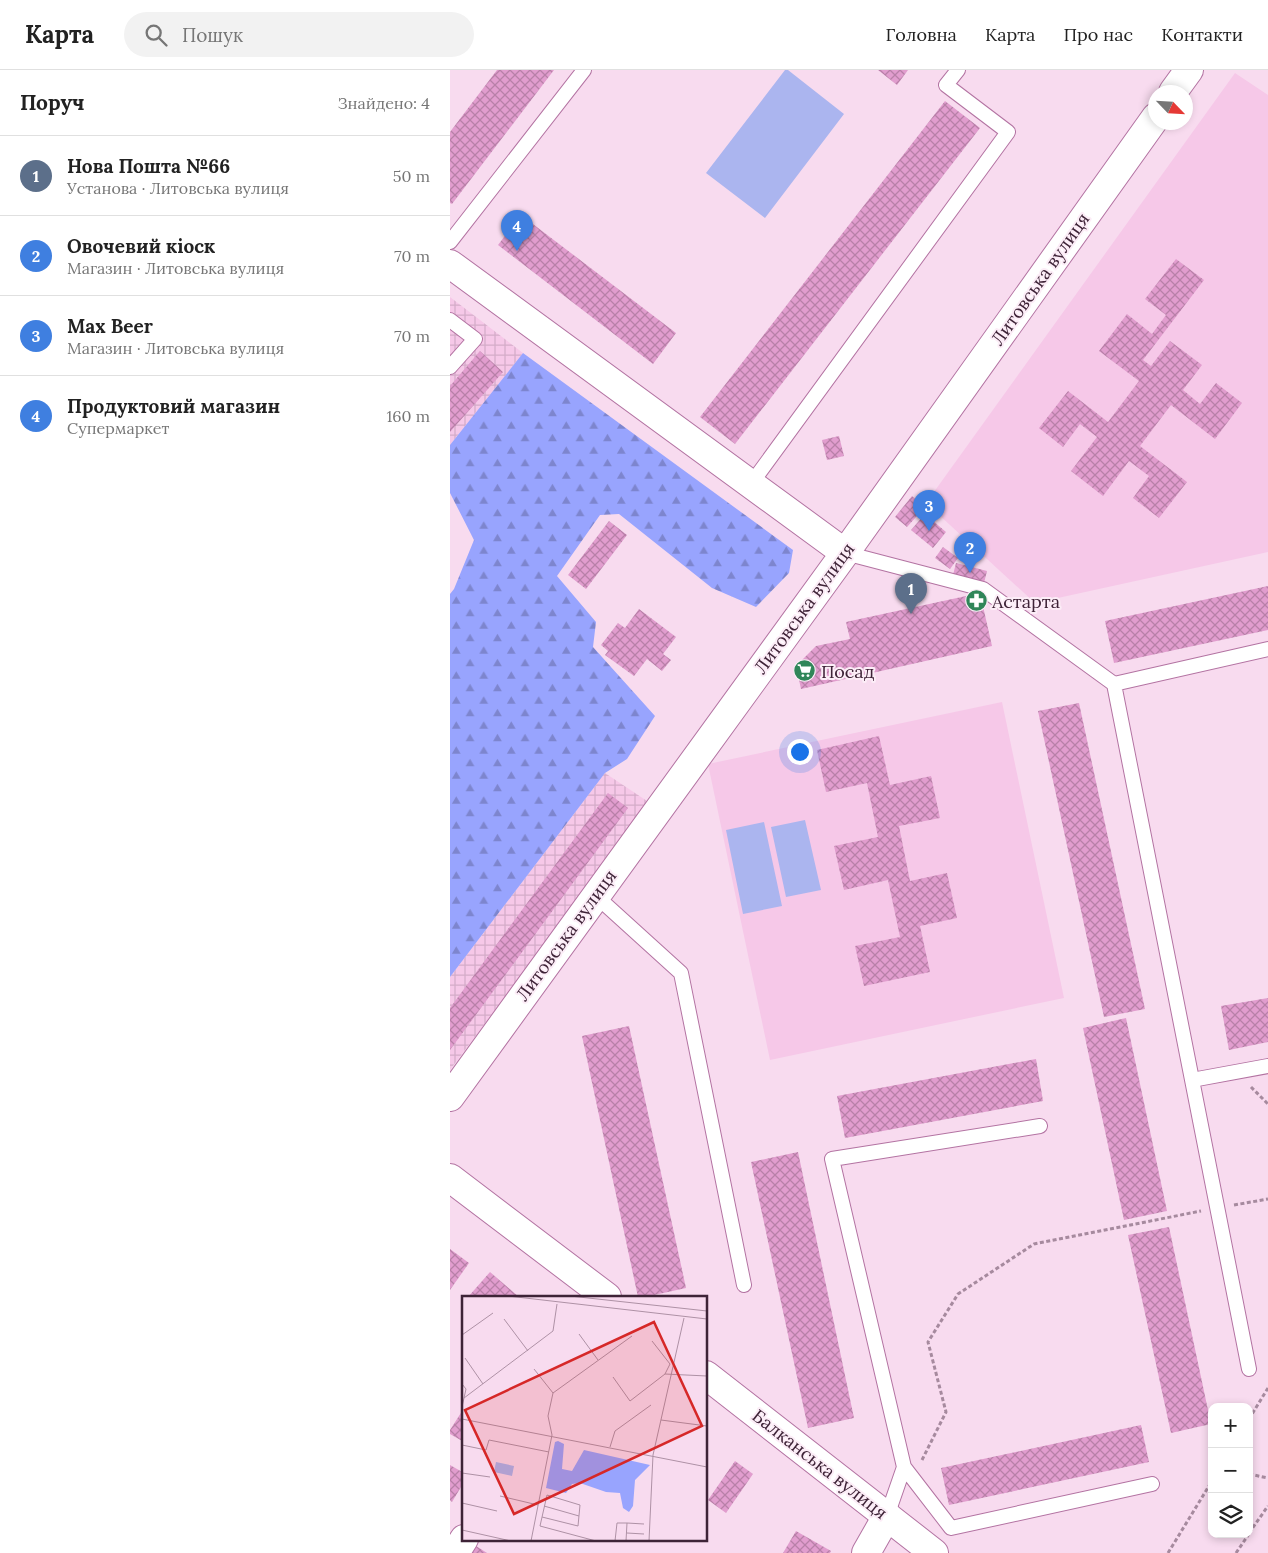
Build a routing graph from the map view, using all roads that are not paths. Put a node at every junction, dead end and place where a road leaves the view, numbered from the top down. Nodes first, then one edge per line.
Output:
1 (584, 70) edge
2 (958, 70) edge
3 (1189, 70) edge
4 (1178, 85) edge
5 (1148, 128) edge
6 (450, 242) edge
7 (450, 264) edge
8 (450, 320) edge
9 (450, 367) edge
10 (751, 484) junction
11 (845, 553) junction
12 (1268, 649) edge
13 (1114, 684) junction
14 (595, 895) junction
15 (1268, 1066) edge
16 (1192, 1080) junction
17 (450, 1096) edge
18 (1040, 1126) dead end
19 (450, 1178) edge
20 (744, 1285) dead end
21 (606, 1296) edge
22 (1249, 1370) dead end
23 (708, 1377) edge
24 (904, 1467) junction
25 (1152, 1484) dead end
26 (887, 1516) junction
27 (463, 1540) edge
28 (456, 1553) edge
29 (866, 1553) edge
30 (934, 1553) edge

1 - 6 lane
2 - 10 lane
3 - 4 street
5 - 11 street, Литовська вулиця
7 - 10 street
8 - 9 lane
10 - 11 street
11 - 13 lane
11 - 14 street, Литовська вулиця
12 - 13 lane
13 - 16 lane
14 - 17 street, Литовська вулиця
14 - 20 lane
15 - 16 lane
16 - 22 lane
18 - 24 lane
19 - 21 street
23 - 26 street, Балканська вулиця
24 - 25 lane
24 - 26 lane
26 - 29 street
26 - 30 street, Балканська вулиця
27 - 28 street

